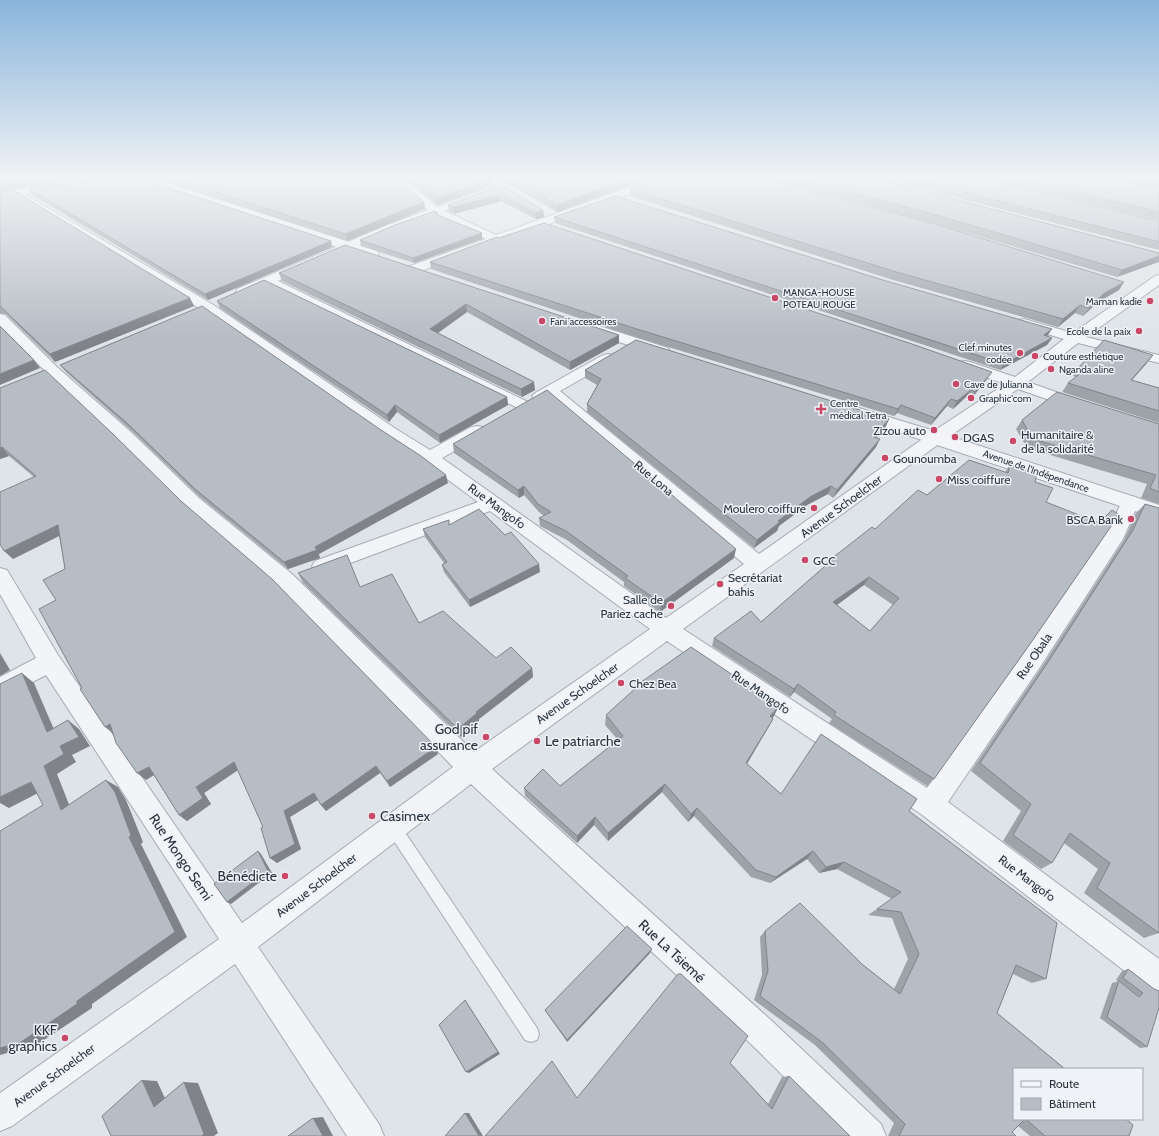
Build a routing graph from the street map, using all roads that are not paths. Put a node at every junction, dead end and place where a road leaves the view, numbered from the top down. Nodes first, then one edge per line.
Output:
1 (80, 230) edge
2 (299, 230) edge
3 (387, 230) edge
4 (479, 230) edge
5 (518, 230) edge
6 (496, 238) junction
7 (348, 246) junction
8 (384, 259) edge
9 (399, 264) edge
10 (414, 269) junction
11 (436, 276) edge
12 (268, 281) junction
13 (1128, 286) dead end
14 (1152, 286) edge
15 (207, 307) junction
16 (194, 312) edge
17 (0, 318) edge
18 (1015, 320) edge
19 (575, 323) edge
20 (1075, 338) junction
21 (634, 342) junction
22 (672, 354) edge
23 (1159, 359) edge
24 (951, 360) edge
25 (1018, 383) junction
26 (550, 391) junction
27 (846, 409) edge
28 (1092, 409) edge
29 (489, 424) edge
30 (937, 437) junction
31 (430, 458) junction
32 (493, 502) junction
33 (1130, 502) junction
34 (1159, 512) edge
35 (759, 565) junction
36 (297, 575) junction
37 (0, 576) edge
38 (667, 630) junction
39 (50, 662) junction
40 (0, 689) edge
41 (472, 768) junction
42 (930, 805) junction
43 (393, 827) junction
44 (239, 943) junction
45 (1159, 978) edge
46 (531, 1034) dead end
47 (0, 1114) edge
48 (367, 1136) edge
49 (869, 1136) edge

1 - 15 street, Rue Mangofo
2 - 7 street
3 - 7 street
4 - 6 street
5 - 6 street
6 - 10 street
7 - 8 street
7 - 12 street
9 - 10 street
10 - 11 street
12 - 15 street
12 - 26 street
13 - 14 street
14 - 20 street, Avenue Schoelcher
15 - 16 street
15 - 31 street, Rue Mangofo
17 - 36 street, Rue La Tsiemé
18 - 20 street
19 - 21 street
20 - 23 street
20 - 25 street, Avenue Schoelcher
21 - 22 street
21 - 26 street
24 - 25 street
25 - 28 street
25 - 30 street, Avenue Schoelcher
26 - 35 street, Rue Lona
27 - 30 street, Avenue de l'Indépendance
29 - 31 street
30 - 33 street, Avenue de l'Indépendance
30 - 35 street, Avenue Schoelcher
31 - 32 street, Rue Mangofo
32 - 36 street
32 - 38 street, Rue Mangofo
33 - 34 street, Avenue de l'Indépendance
33 - 42 street, Rue Obala
35 - 38 street, Avenue Schoelcher
36 - 41 street, Rue La Tsiemé
37 - 39 street, Rue Mongo Semi
38 - 41 street, Avenue Schoelcher
38 - 42 street, Rue Mangofo
39 - 40 street
39 - 44 street, Rue Mongo Semi
41 - 43 street, Avenue Schoelcher
41 - 49 street, Rue La Tsiemé
42 - 45 street, Rue Mangofo
43 - 44 street, Avenue Schoelcher
43 - 46 lane
44 - 47 street, Avenue Schoelcher
44 - 48 street, Rue Mongo Semi

